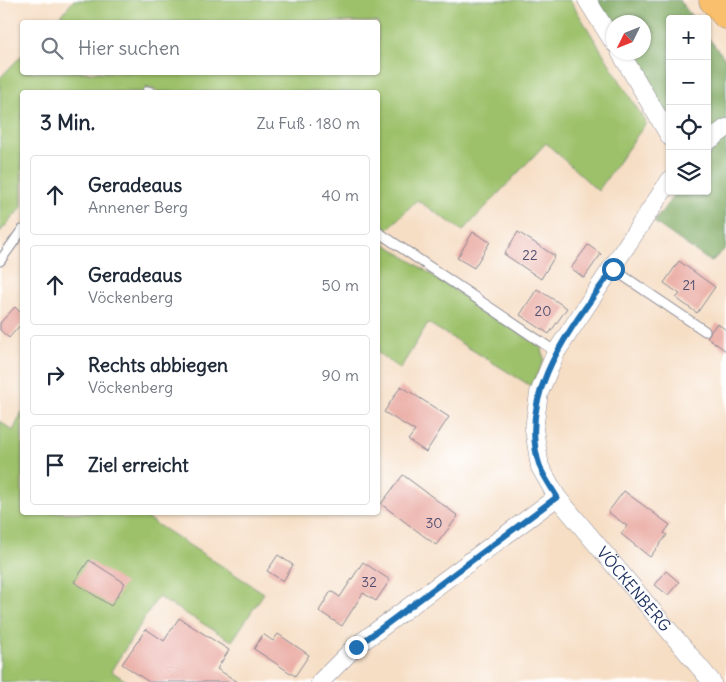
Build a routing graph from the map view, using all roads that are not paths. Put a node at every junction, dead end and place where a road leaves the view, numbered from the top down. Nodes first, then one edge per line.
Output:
1 (587, 0) edge
2 (713, 0) edge
3 (726, 15) edge
4 (606, 30) edge
5 (625, 60) edge
6 (666, 130) edge
7 (666, 186) edge
8 (20, 233) edge
9 (380, 233) edge
10 (0, 261) edge
11 (613, 269) junction
12 (705, 330) dead end
13 (556, 352) junction
14 (557, 497) junction
15 (320, 682) edge
16 (712, 682) edge

1 - 4 street
2 - 3 highway
5 - 6 street
7 - 11 street, VÖCKENBERG
8 - 10 lane
9 - 13 lane
11 - 12 lane
11 - 13 street, VÖCKENBERG
13 - 14 street, VÖCKENBERG
14 - 15 street
14 - 16 street, VÖCKENBERG

